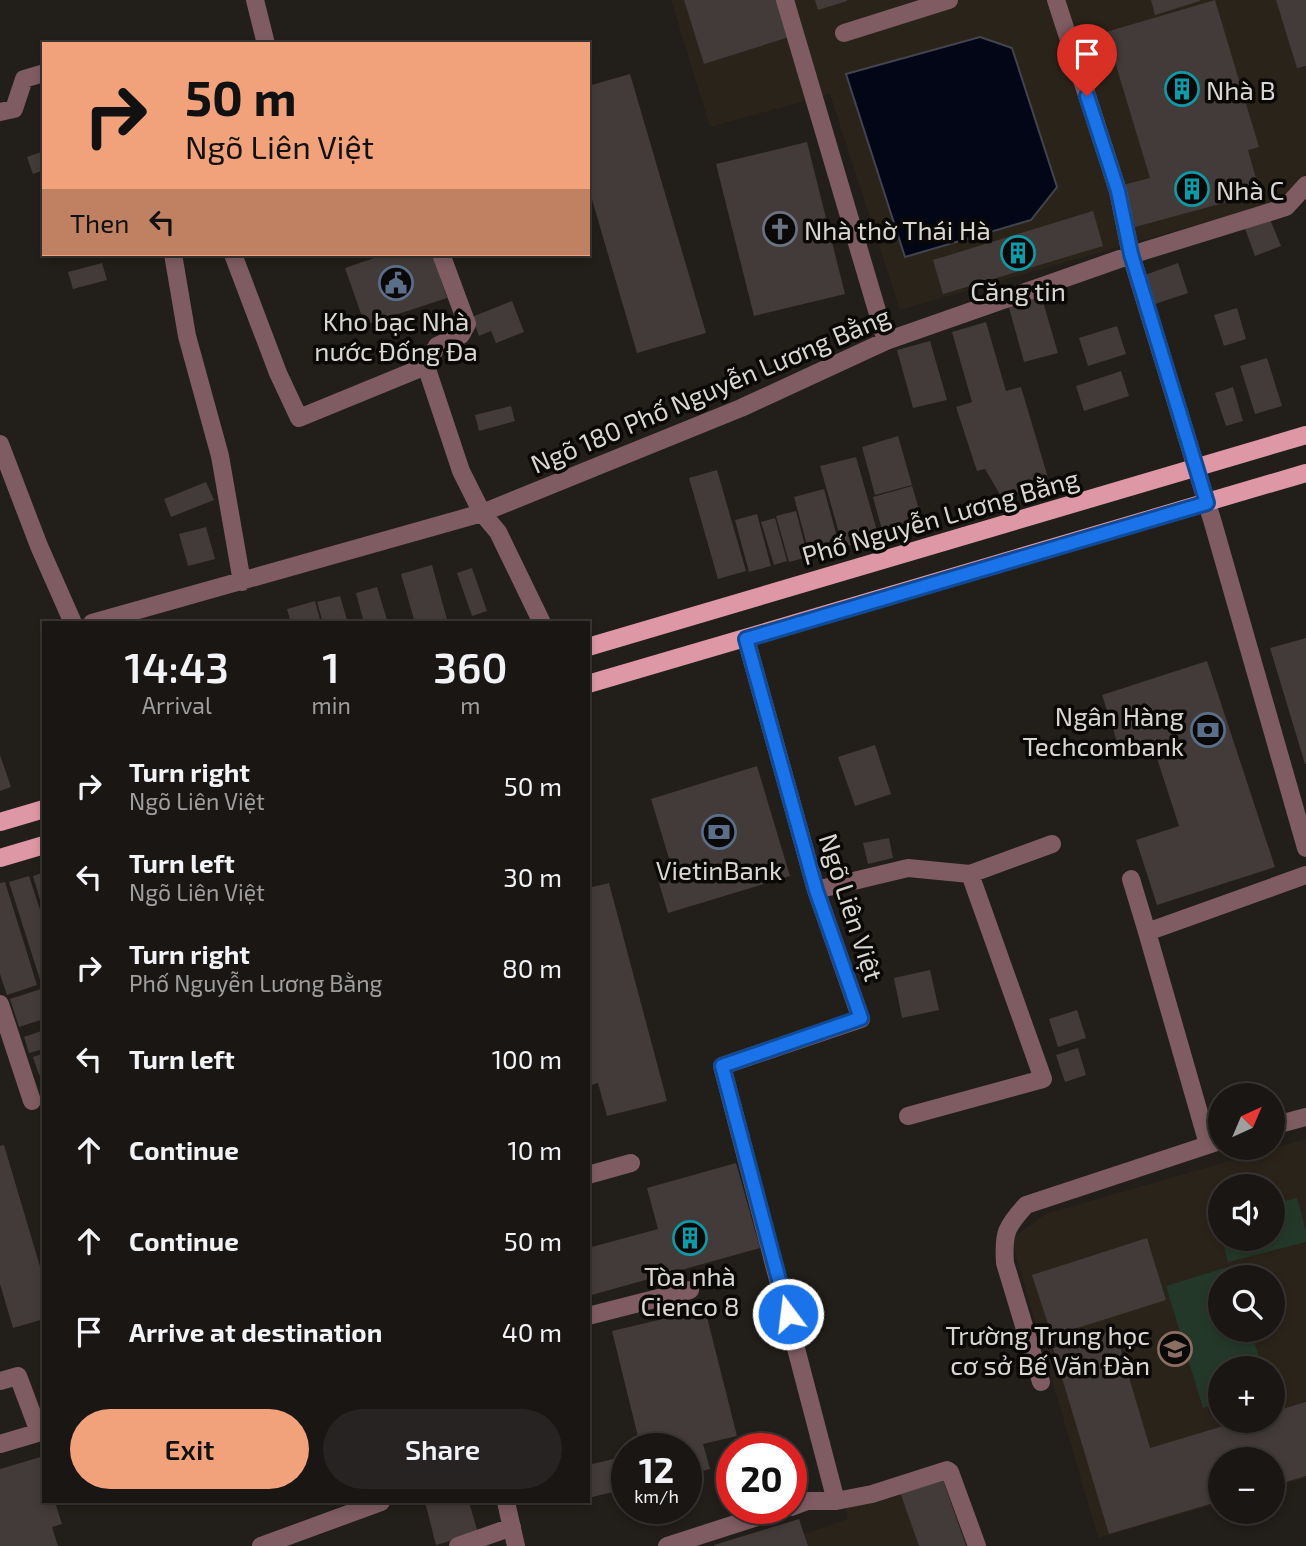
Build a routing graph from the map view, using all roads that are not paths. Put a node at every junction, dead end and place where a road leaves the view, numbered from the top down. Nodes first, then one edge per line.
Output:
1 (255, 0) edge
2 (785, 0) edge
3 (949, 0) edge
4 (1056, 0) edge
5 (844, 33) dead end
6 (266, 42) edge
7 (42, 74) edge
8 (0, 112) edge
9 (1306, 185) edge
10 (1131, 254) junction
11 (173, 256) edge
12 (441, 256) edge
13 (234, 257) dead end
14 (886, 341) junction
15 (426, 366) junction
16 (1306, 435) edge
17 (0, 444) edge
18 (1195, 468) junction
19 (1306, 473) edge
20 (1207, 503) junction
21 (482, 513) junction
22 (242, 582) junction
23 (72, 621) edge
24 (99, 621) edge
25 (541, 621) edge
26 (746, 639) junction
27 (590, 646) edge
28 (590, 683) edge
29 (42, 810) edge
30 (0, 822) edge
31 (1052, 844) dead end
32 (42, 846) edge
33 (1306, 848) edge
34 (0, 858) edge
35 (970, 874) junction
36 (1306, 875) edge
37 (1131, 879) dead end
38 (816, 890) junction
39 (1147, 932) junction
40 (0, 1004) edge
41 (32, 1101) dead end
42 (908, 1116) dead end
43 (1306, 1117) edge
44 (1208, 1123) edge
45 (1285, 1123) edge
46 (1208, 1144) edge
47 (631, 1163) dead end
48 (590, 1174) edge
49 (690, 1290) dead end
50 (590, 1316) edge
51 (0, 1381) edge
52 (1041, 1382) dead end
53 (41, 1431) edge
54 (0, 1444) edge
55 (807, 1501) edge
56 (836, 1501) junction
57 (378, 1503) edge
58 (506, 1503) edge
59 (735, 1524) edge
60 (512, 1527) junction
61 (261, 1546) edge
62 (458, 1546) edge
63 (516, 1546) edge
64 (667, 1546) edge
65 (977, 1546) edge

1 - 6 street
2 - 14 street
3 - 5 street
4 - 10 street
7 - 8 street
9 - 10 street, Ngõ 180 Phố Nguyễn Lương Bằng
10 - 14 street, Ngõ 180 Phố Nguyễn Lương Bằng
10 - 18 street
11 - 22 street
12 - 15 street
13 - 15 street
14 - 21 street, Ngõ 180 Phố Nguyễn Lương Bằng
15 - 21 street
16 - 18 main road, Phố Nguyễn Lương Bằng
17 - 23 street
18 - 20 street
18 - 27 main road, Phố Nguyễn Lương Bằng
19 - 20 main road
20 - 26 main road
20 - 33 street
21 - 22 street, Ngõ 180 Phố Nguyễn Lương Bằng
21 - 25 street
22 - 24 street, Ngõ 180 Phố Nguyễn Lương Bằng
26 - 28 main road
26 - 38 street, Ngõ Liên Việt
29 - 30 main road
31 - 35 street
32 - 34 main road
35 - 38 street
35 - 42 street
36 - 39 street
37 - 39 street
38 - 56 street, Ngõ Liên Việt
39 - 44 street
40 - 41 street
43 - 45 street
46 - 52 street
47 - 48 street
49 - 50 street
51 - 53 street
53 - 54 street
55 - 56 street
56 - 65 street
57 - 61 street
58 - 60 street
59 - 64 street
60 - 62 street
60 - 63 street

